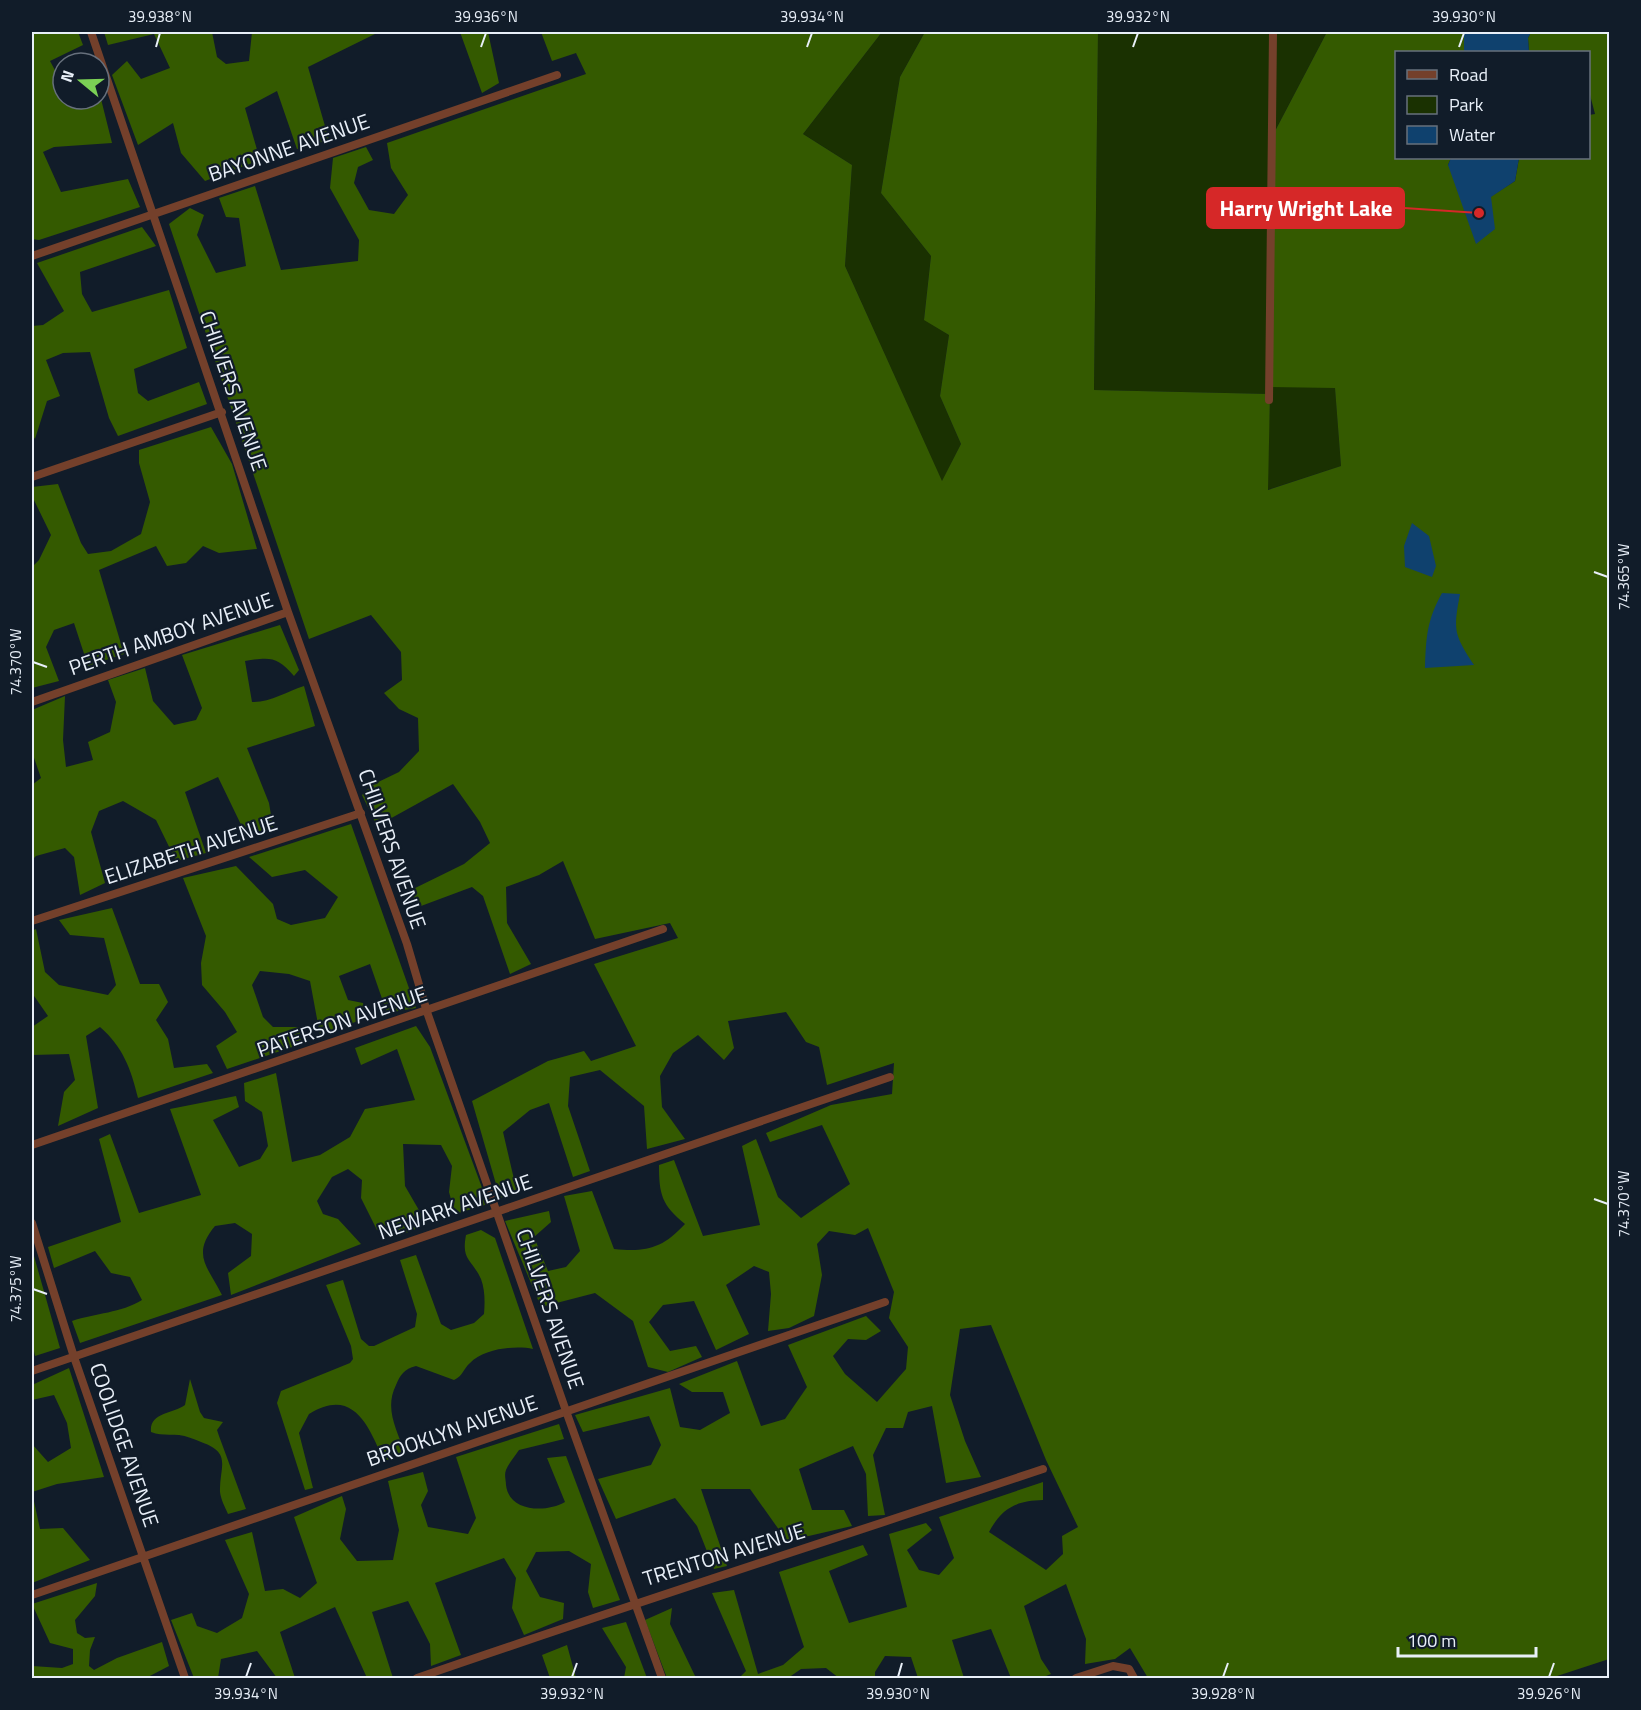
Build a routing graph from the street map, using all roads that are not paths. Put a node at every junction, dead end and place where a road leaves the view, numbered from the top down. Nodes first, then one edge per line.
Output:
1 (91, 32) edge
2 (1273, 32) edge
3 (557, 75) dead end
4 (154, 213) junction
5 (32, 256) edge
6 (1269, 400) dead end
7 (222, 412) junction
8 (32, 477) edge
9 (288, 612) junction
10 (32, 702) edge
11 (361, 813) junction
12 (32, 921) edge
13 (663, 929) dead end
14 (427, 1012) junction
15 (890, 1077) dead end
16 (32, 1145) edge
17 (497, 1211) junction
18 (32, 1223) edge
19 (885, 1302) dead end
20 (74, 1357) junction
21 (32, 1371) edge
22 (566, 1411) junction
23 (1043, 1469) dead end
24 (144, 1557) junction
25 (32, 1595) edge
26 (636, 1602) junction
27 (186, 1678) edge
28 (417, 1678) edge
29 (662, 1678) edge
30 (1076, 1678) edge
31 (1134, 1678) edge

1 - 4 street, CHILVERS AVENUE
2 - 6 street
3 - 4 street, BAYONNE AVENUE
4 - 5 street, BAYONNE AVENUE
4 - 7 street, CHILVERS AVENUE
7 - 8 street
7 - 9 street, CHILVERS AVENUE
9 - 10 street, PERTH AMBOY AVENUE
9 - 11 street, CHILVERS AVENUE
11 - 12 street, ELIZABETH AVENUE
11 - 14 street, CHILVERS AVENUE
13 - 14 street, PATERSON AVENUE
14 - 16 street, PATERSON AVENUE
14 - 17 street, CHILVERS AVENUE
15 - 17 street, NEWARK AVENUE
17 - 20 street, NEWARK AVENUE
17 - 22 street, CHILVERS AVENUE
18 - 20 street, COOLIDGE AVENUE
19 - 22 street, BROOKLYN AVENUE
20 - 21 street, NEWARK AVENUE
20 - 24 street, COOLIDGE AVENUE
22 - 24 street, BROOKLYN AVENUE
22 - 26 street, CHILVERS AVENUE
23 - 26 street, TRENTON AVENUE
24 - 25 street, BROOKLYN AVENUE
24 - 27 street, COOLIDGE AVENUE
26 - 28 street, TRENTON AVENUE
26 - 29 street, CHILVERS AVENUE
30 - 31 street

